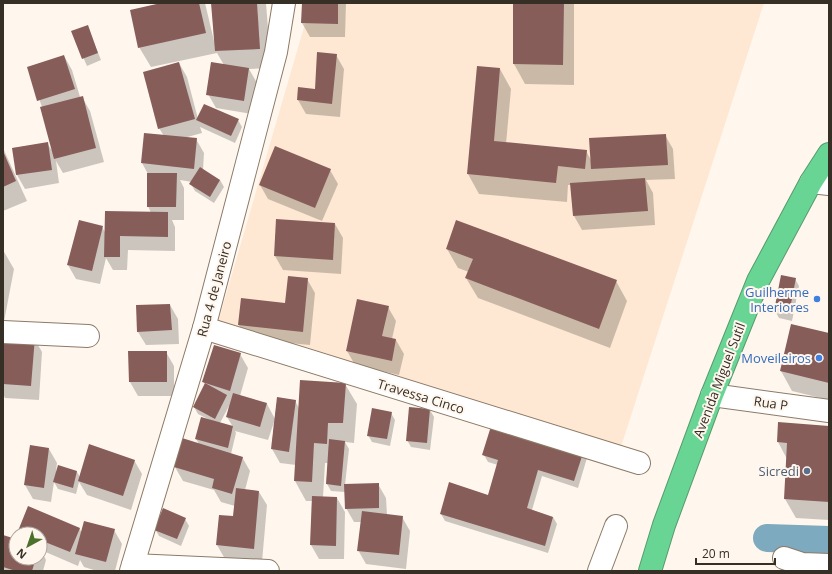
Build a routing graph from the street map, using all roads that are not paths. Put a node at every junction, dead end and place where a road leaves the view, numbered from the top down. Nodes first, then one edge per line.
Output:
1 (284, 3) edge
2 (829, 154) edge
3 (820, 183) edge
4 (204, 328) junction
5 (3, 332) edge
6 (88, 336) dead end
7 (712, 395) junction
8 (829, 411) edge
9 (639, 463) dead end
10 (616, 526) dead end
11 (784, 558) dead end
12 (829, 565) edge
13 (132, 568) edge
14 (268, 571) edge
15 (599, 571) edge
16 (650, 571) edge

1 - 4 street, Rua 4 de Janeiro
2 - 3 highway, Avenida Miguel Sutil
3 - 7 highway, Avenida Miguel Sutil
4 - 9 street, Travessa Cinco
4 - 13 street, Rua 4 de Janeiro
5 - 6 street
7 - 8 street, Rua P
7 - 16 highway, Avenida Miguel Sutil
10 - 15 street
11 - 12 street
13 - 14 street

